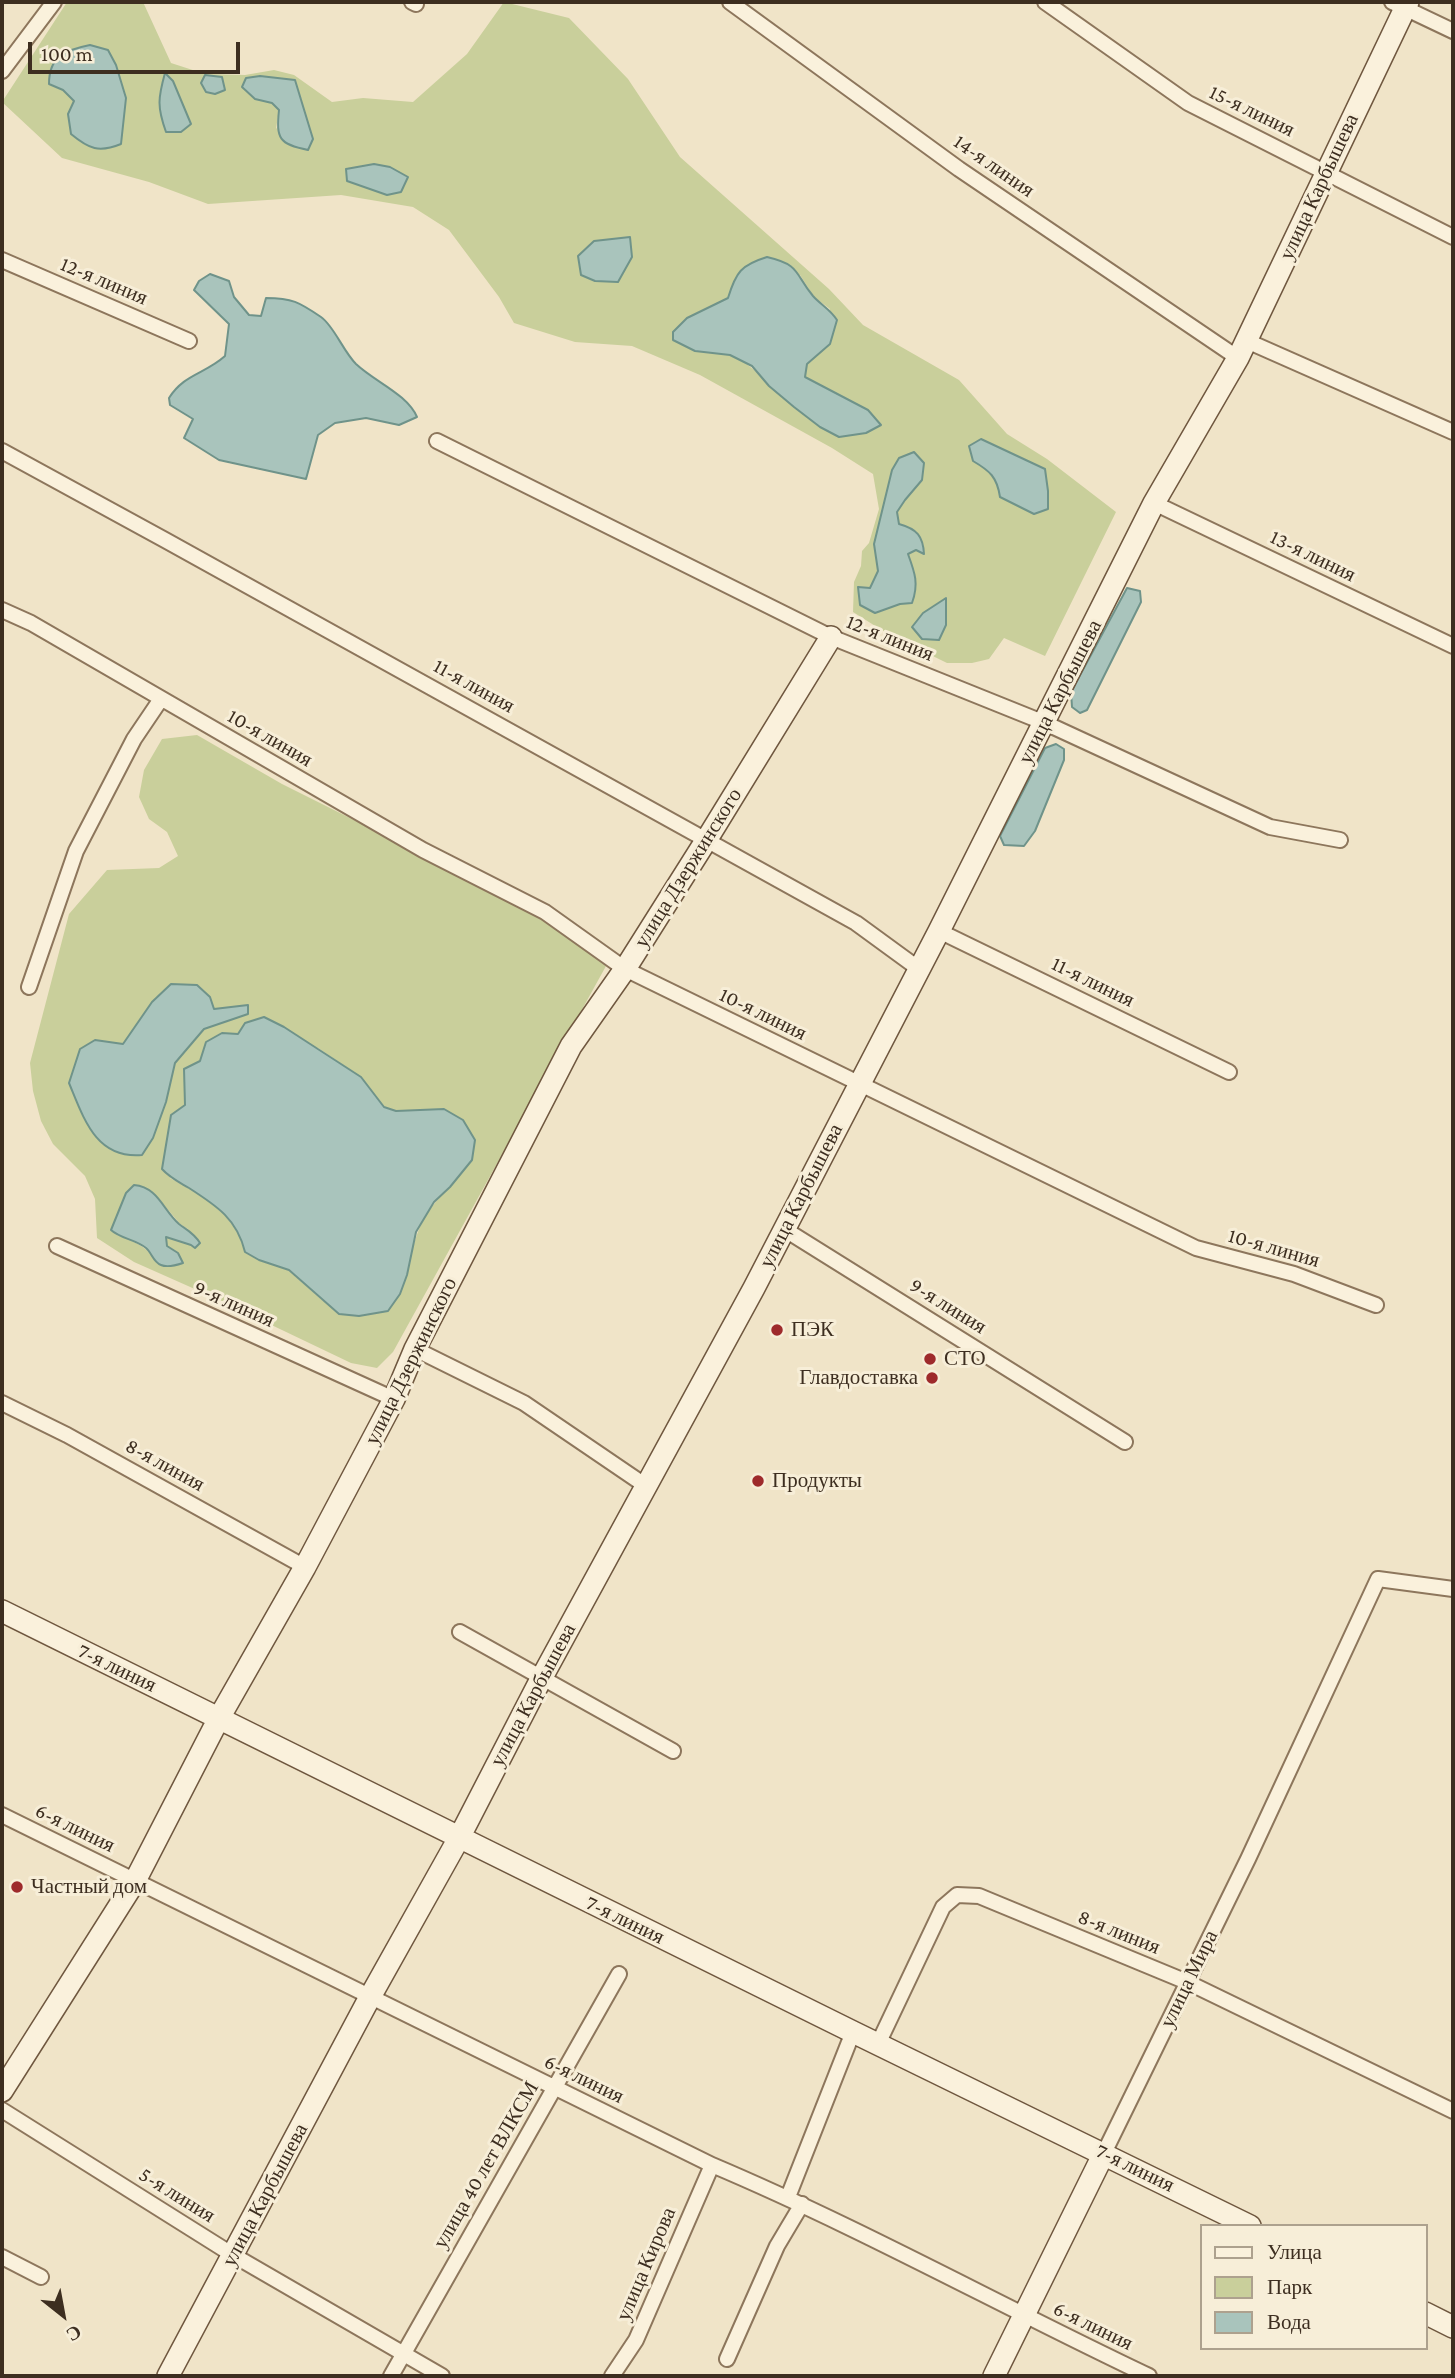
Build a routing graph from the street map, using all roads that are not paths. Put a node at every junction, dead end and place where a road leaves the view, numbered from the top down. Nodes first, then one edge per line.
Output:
1 (54, 2) edge
2 (730, 2) edge
3 (1045, 2) edge
4 (1402, 4) edge
5 (1453, 31) edge
6 (2, 71) edge
7 (1326, 171) junction
8 (1453, 237) edge
9 (2, 260) edge
10 (189, 341) dead end
11 (1242, 350) junction
12 (1453, 432) edge
13 (438, 441) dead end
14 (2, 452) edge
15 (1154, 503) junction
16 (2, 610) edge
17 (831, 637) junction
18 (1453, 646) edge
19 (161, 699) junction
20 (1045, 723) junction
21 (707, 839) junction
22 (1340, 839) dead end
23 (939, 931) junction
24 (625, 968) junction
25 (919, 969) junction
26 (29, 987) dead end
27 (1228, 1072) dead end
28 (859, 1085) junction
29 (784, 1229) junction
30 (57, 1247) dead end
31 (1376, 1305) dead end
32 (415, 1349) junction
33 (394, 1399) junction
34 (2, 1403) edge
35 (1125, 1442) dead end
36 (646, 1486) junction
37 (305, 1567) junction
38 (1453, 1589) edge
39 (2, 1611) edge
40 (460, 1632) dead end
41 (541, 1679) junction
42 (219, 1718) junction
43 (673, 1751) dead end
44 (2, 1815) edge
45 (459, 1838) junction
46 (135, 1881) junction
47 (619, 1974) dead end
48 (1186, 1982) junction
49 (370, 1997) junction
50 (853, 2032) junction
51 (878, 2044) junction
52 (554, 2087) junction
53 (2, 2091) edge
54 (2, 2110) edge
55 (1453, 2111) edge
56 (1104, 2153) junction
57 (712, 2165) junction
58 (788, 2197) junction
59 (802, 2204) junction
60 (1246, 2224) edge
61 (233, 2255) junction
62 (2, 2257) edge
63 (41, 2277) dead end
64 (1427, 2314) edge
65 (1024, 2317) junction
66 (1453, 2327) edge
67 (404, 2353) junction
68 (727, 2358) dead end
69 (168, 2376) edge
70 (391, 2376) edge
71 (442, 2376) edge
72 (612, 2376) edge
73 (994, 2376) edge
74 (1149, 2376) edge

1 - 6 street
2 - 11 street, 14-я линия
3 - 7 street, 15-я линия
4 - 5 street
4 - 7 main road, улица Карбышева
7 - 8 street, 15-я линия
7 - 11 main road, улица Карбышева
9 - 10 street, 12-я линия
11 - 12 street, 14-я линия
11 - 15 main road, улица Карбышева
13 - 17 street, 12-я линия
14 - 21 street, 11-я линия
15 - 18 street, 13-я линия
15 - 20 main road, улица Карбышева
16 - 19 street, 10-я линия
17 - 20 street, 12-я линия
17 - 21 main road, улица Дзержинского
19 - 24 street, 10-я линия
19 - 26 street
20 - 22 street, 12-я линия
20 - 23 main road, улица Карбышева
21 - 24 main road, улица Дзержинского
21 - 25 street, 11-я линия
23 - 25 main road, улица Карбышева
23 - 27 street, 11-я линия
24 - 28 street, 10-я линия
24 - 32 main road, улица Дзержинского
25 - 28 main road, улица Карбышева
28 - 29 main road, улица Карбышева
28 - 31 street, 10-я линия
29 - 35 street, 9-я линия
29 - 36 main road, улица Карбышева
30 - 33 street, 9-я линия
32 - 33 main road, улица Дзержинского
32 - 36 street
33 - 37 main road, улица Дзержинского
34 - 37 street, 8-я линия
36 - 41 main road, улица Карбышева
37 - 42 main road, улица Дзержинского
38 - 48 street, улица Мира
39 - 42 main road, 7-я линия
40 - 41 street
41 - 43 street
41 - 45 main road, улица Карбышева
42 - 45 main road, 7-я линия
42 - 46 main road, улица Дзержинского
44 - 46 street, 6-я линия
45 - 49 main road, улица Карбышева
45 - 50 main road, 7-я линия
46 - 49 street, 6-я линия
46 - 53 main road, улица Дзержинского
47 - 52 street, улица 40 лет ВЛКСМ
48 - 51 street, 8-я линия
48 - 55 street, 8-я линия
48 - 56 street, улица Мира
49 - 52 street, 6-я линия
49 - 61 main road, улица Карбышева
50 - 51 main road, 7-я линия
50 - 58 street
51 - 56 main road, 7-я линия
52 - 57 street, 6-я линия
52 - 67 street, улица 40 лет ВЛКСМ
54 - 61 street, 5-я линия
56 - 60 main road, 7-я линия
56 - 65 main road, улица Мира
57 - 58 street, 6-я линия
57 - 72 street, улица Кирова
58 - 59 street, 6-я линия
59 - 65 street, 6-я линия
59 - 68 street
61 - 67 street, 5-я линия
61 - 69 main road, улица Карбышева
62 - 63 street
64 - 66 main road
65 - 73 main road, улица Мира
65 - 74 street, 6-я линия
67 - 70 street, улица 40 лет ВЛКСМ
67 - 71 street, 5-я линия

